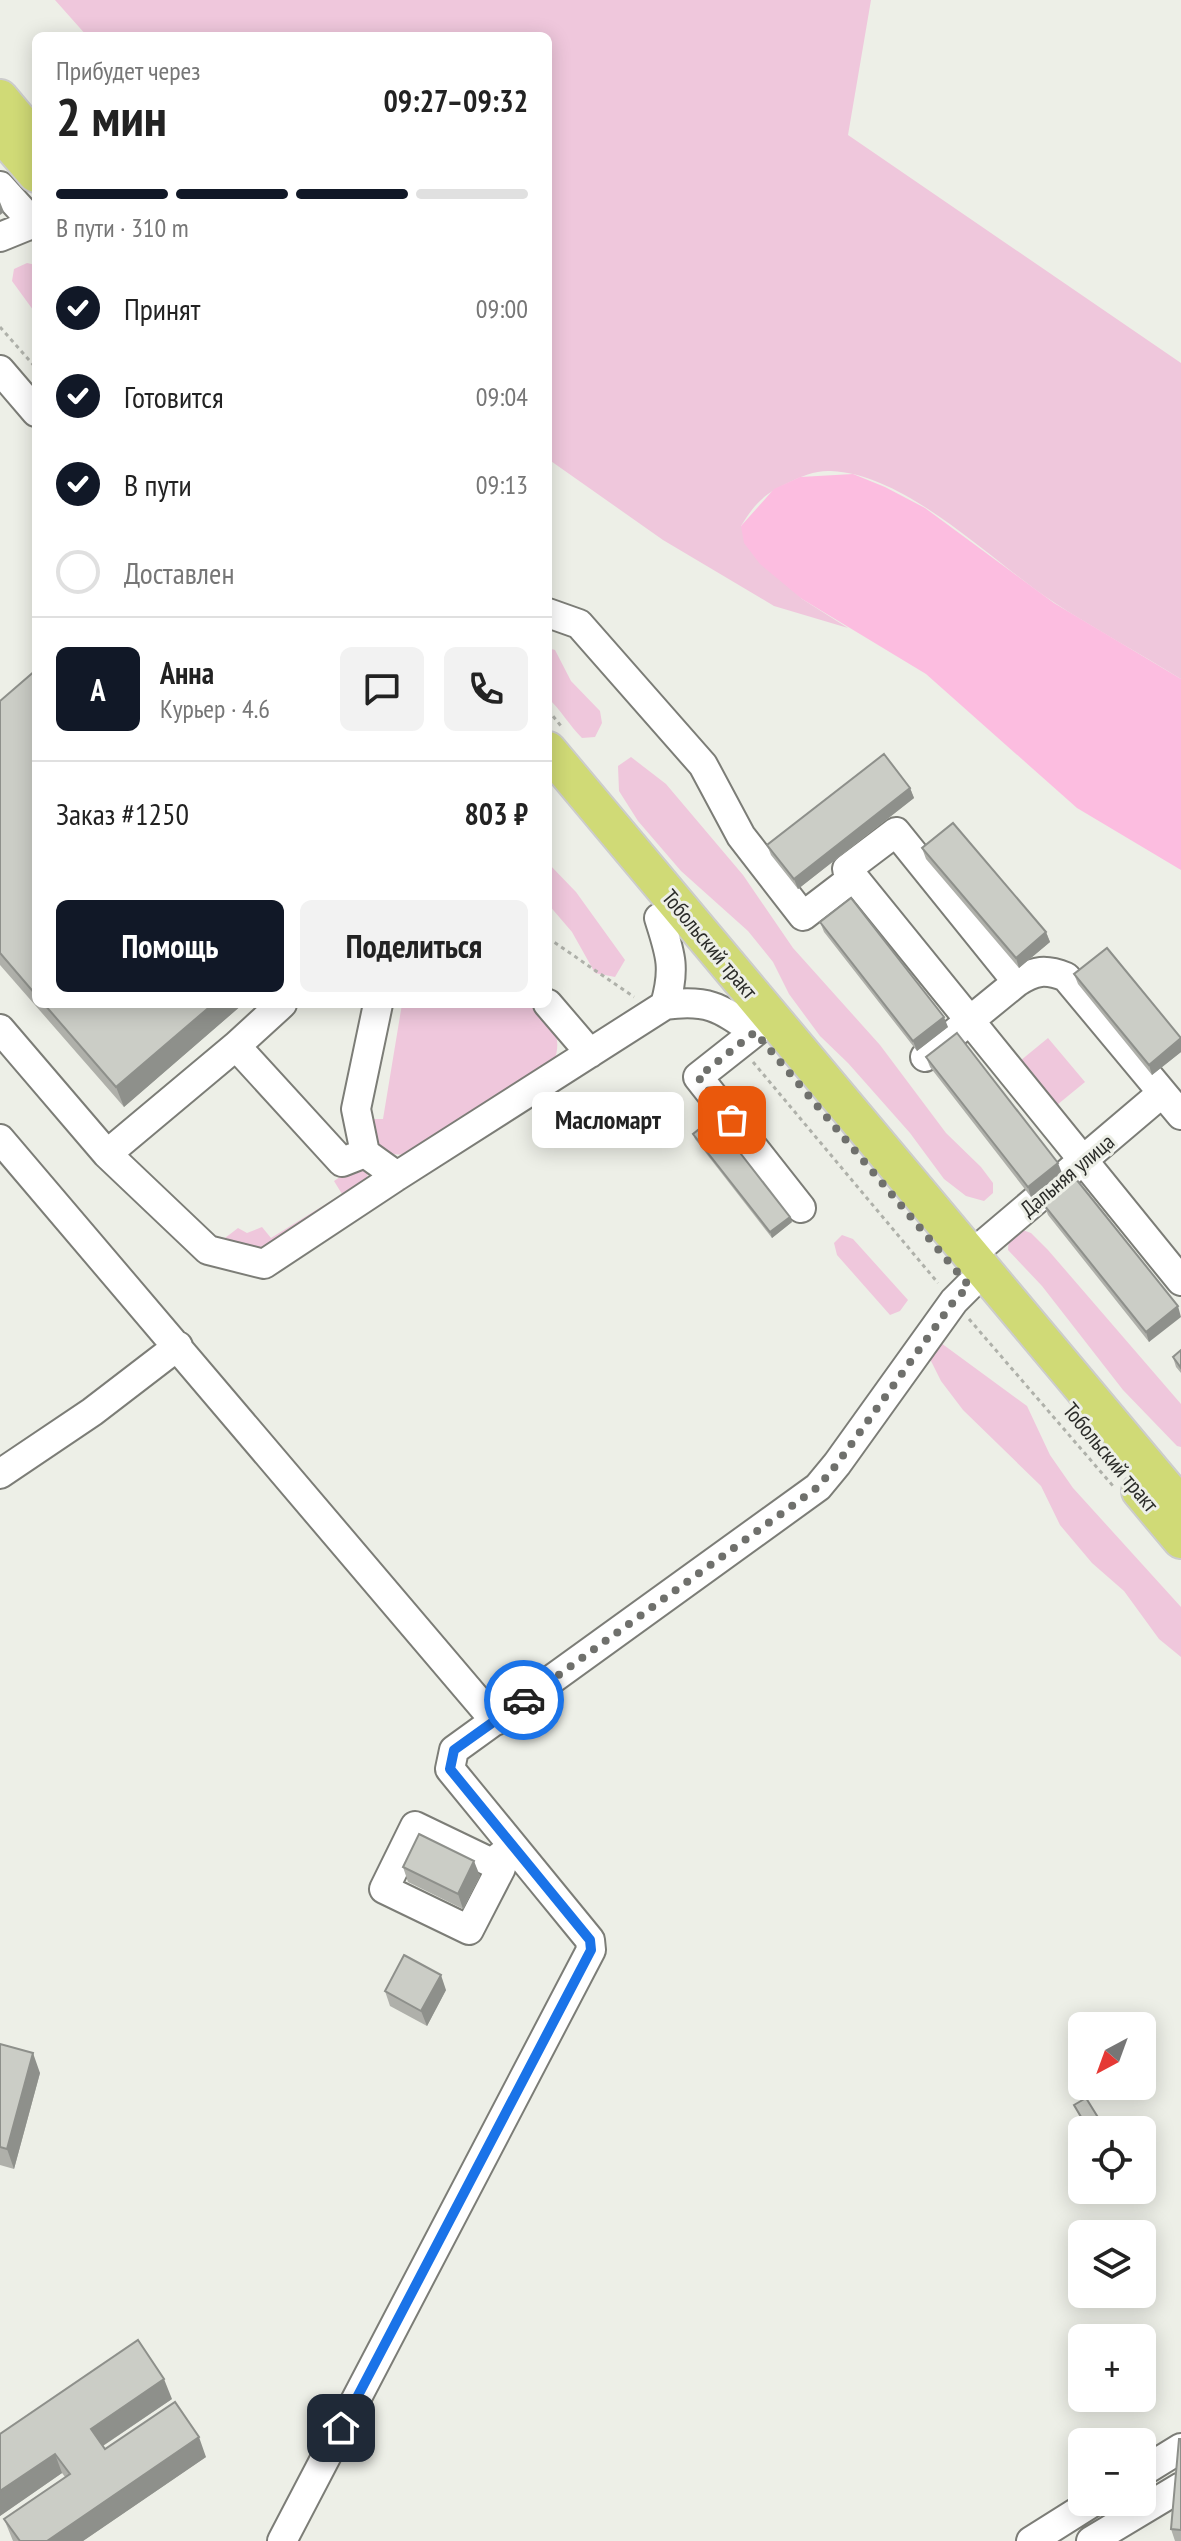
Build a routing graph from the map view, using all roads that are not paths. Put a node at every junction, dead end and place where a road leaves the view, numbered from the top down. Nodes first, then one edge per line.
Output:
1 (0, 98) edge
2 (0, 132) edge
3 (32, 136) edge
4 (32, 169) edge
5 (0, 186) edge
6 (32, 223) edge
7 (32, 226) edge
8 (0, 237) edge
9 (0, 370) edge
10 (32, 407) edge
11 (552, 614) edge
12 (552, 755) edge
13 (552, 790) edge
14 (854, 877) junction
15 (659, 918) junction
16 (1017, 982) junction
17 (278, 1008) edge
18 (377, 1008) edge
19 (551, 1008) edge
20 (657, 1010) junction
21 (970, 1021) junction
22 (0, 1029) edge
23 (747, 1038) junction
24 (236, 1046) junction
25 (590, 1053) junction
26 (925, 1057) edge
27 (1162, 1093) junction
28 (1181, 1115) edge
29 (0, 1139) edge
30 (365, 1153) junction
31 (107, 1154) junction
32 (1083, 1162) junction
33 (397, 1176) junction
34 (801, 1208) dead end
35 (965, 1281) junction
36 (1181, 1281) edge
37 (178, 1346) junction
38 (0, 1474) edge
39 (1181, 1506) edge
40 (1181, 1540) edge
41 (495, 1721) junction
42 (1181, 2448) edge
43 (1156, 2463) edge
44 (1181, 2487) edge
45 (1071, 2516) edge
46 (282, 2541) edge
47 (1031, 2541) edge
48 (1091, 2541) edge

1 - 3 main road
2 - 4 main road
5 - 6 street
7 - 8 street
9 - 10 street
11 - 14 street
12 - 35 main road, Тобольский тракт
13 - 15 main road, Тобольский тракт
14 - 16 street
14 - 21 street
15 - 20 street
15 - 23 main road, Тобольский тракт
16 - 21 street
16 - 27 street
17 - 24 street
18 - 30 street
19 - 25 street
20 - 23 street
20 - 25 street
21 - 26 street
21 - 32 street
22 - 31 street
23 - 34 street
23 - 35 main road, Тобольский тракт
24 - 30 street
24 - 31 street
25 - 33 street
27 - 28 street
27 - 32 street, Дальняя улица
29 - 37 street
30 - 33 street
31 - 33 street
32 - 35 street, Дальняя улица
32 - 36 street
35 - 39 main road, Тобольский тракт
35 - 40 main road, Тобольский тракт
35 - 41 street, Дальняя улица
37 - 38 street
37 - 41 street
41 - 46 street, Дальняя улица
42 - 43 street
44 - 48 street
45 - 47 street

